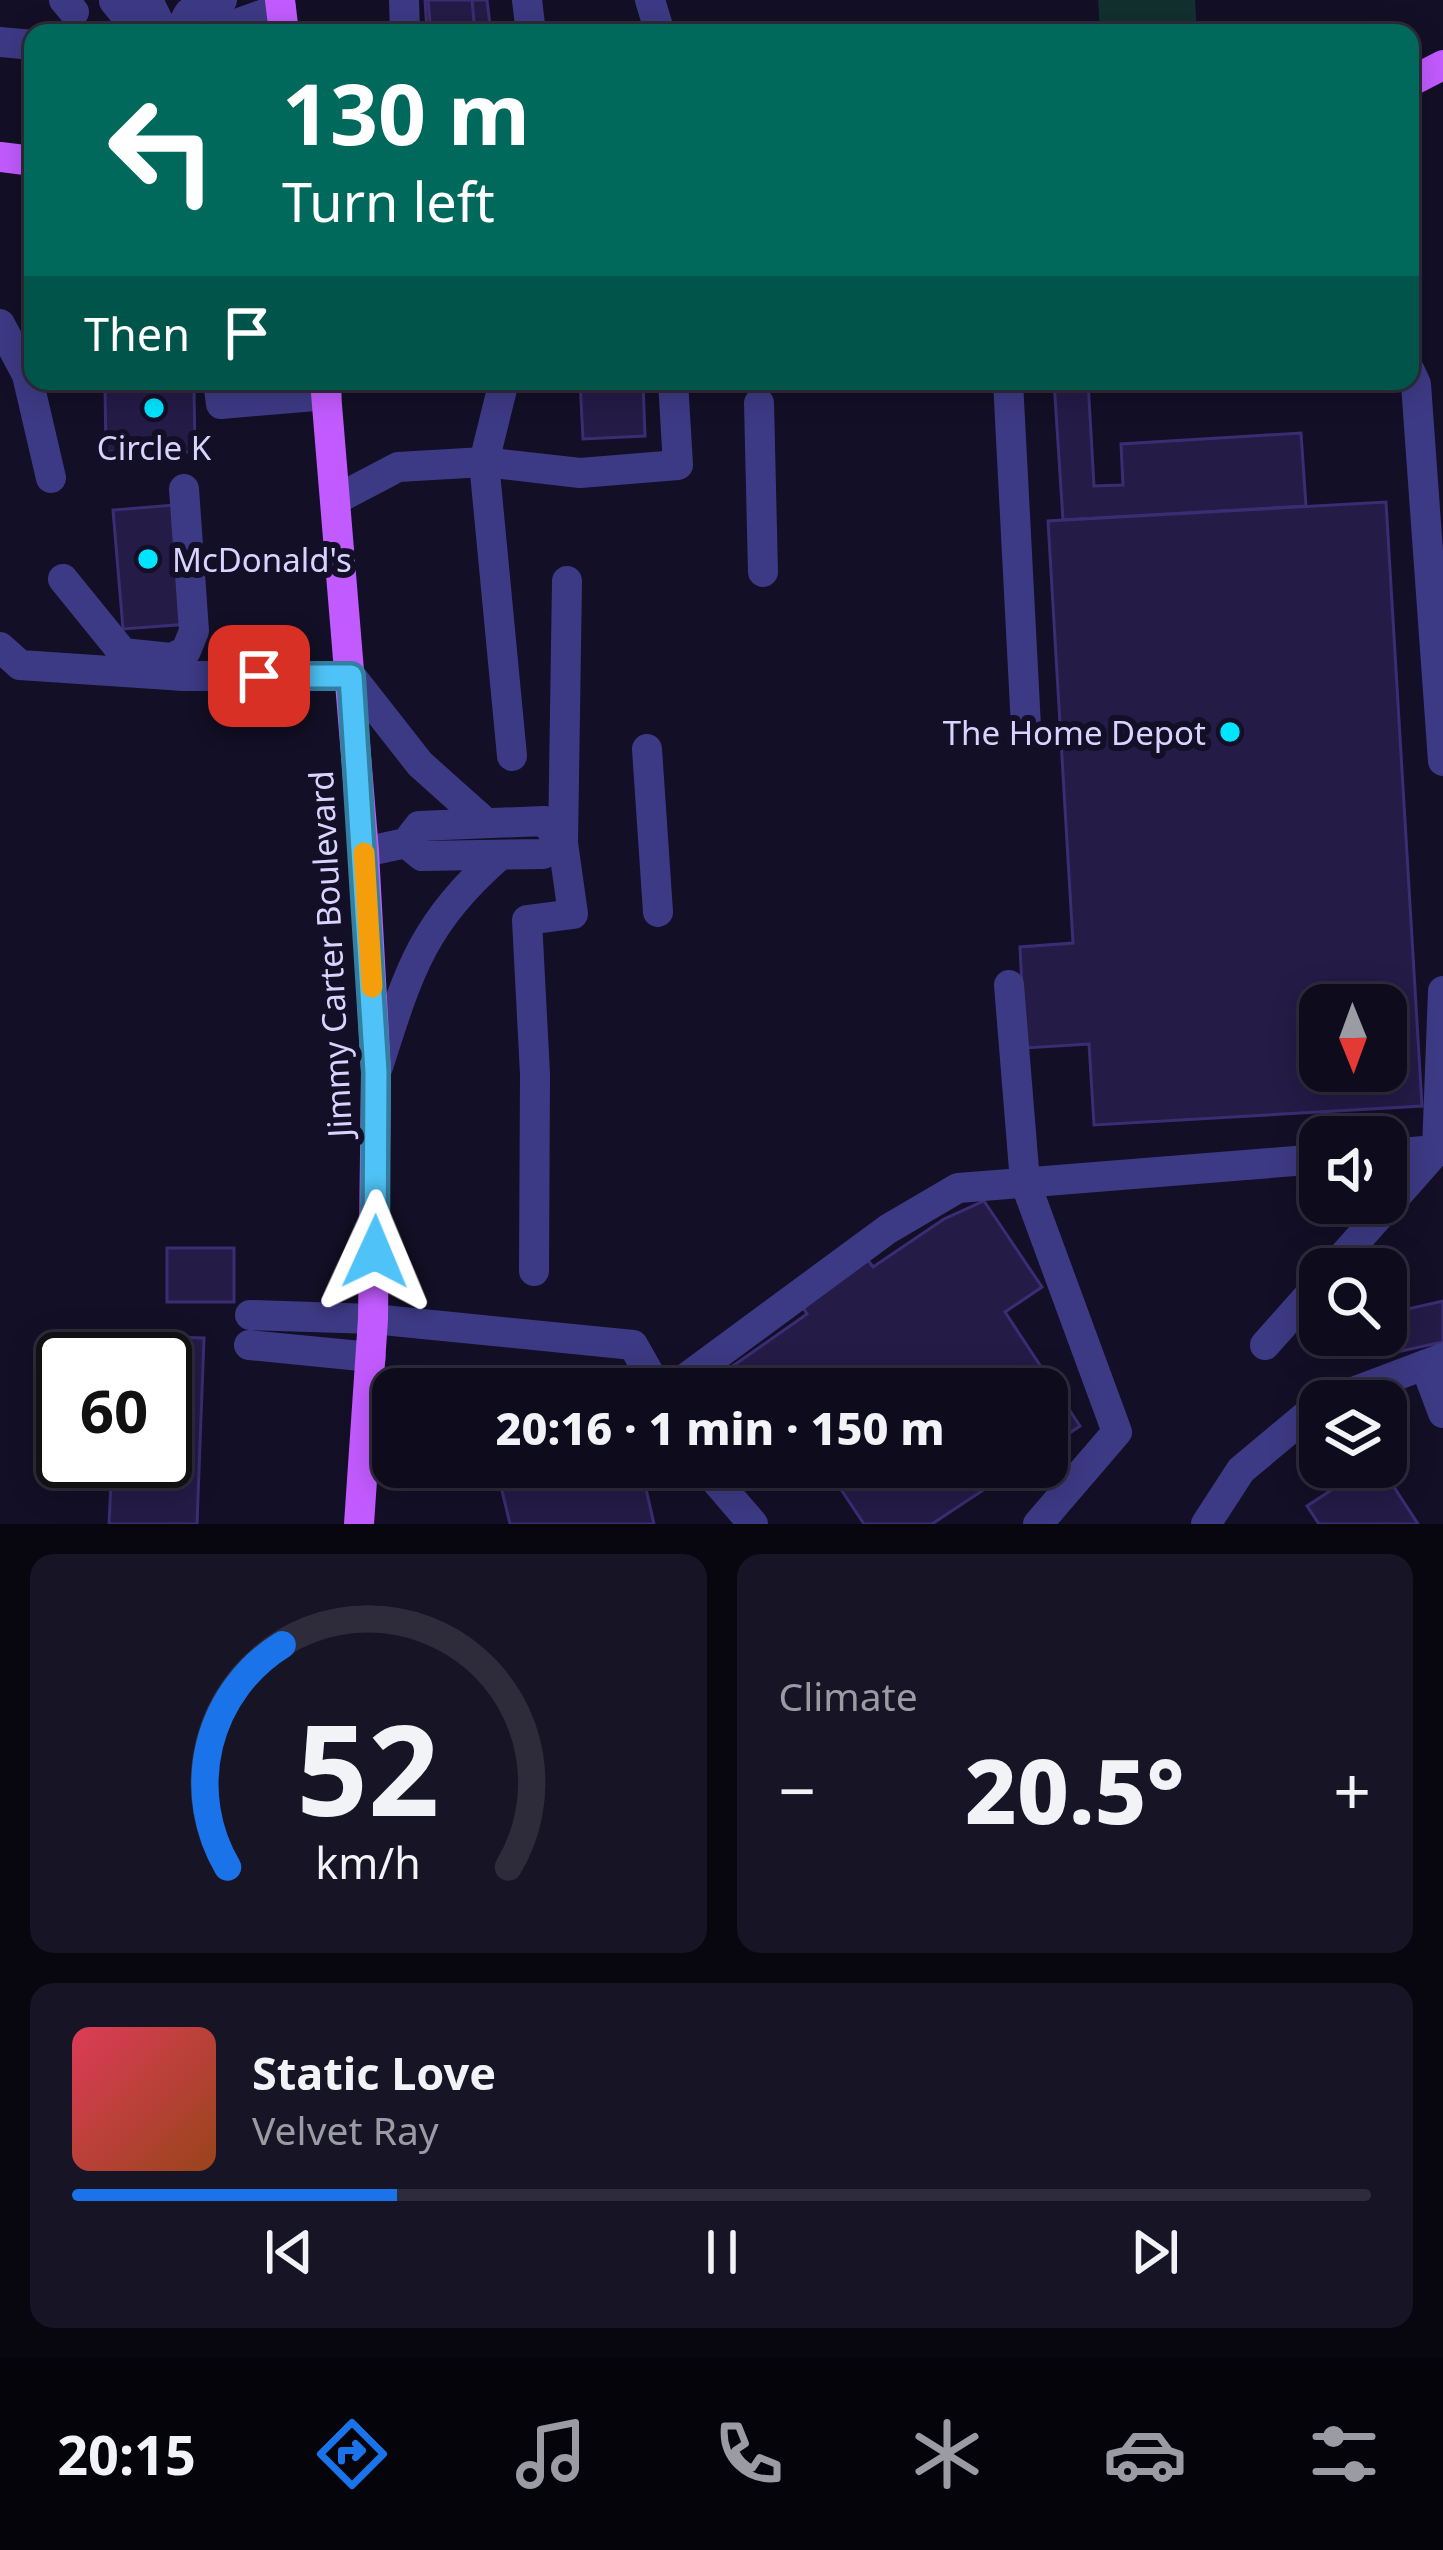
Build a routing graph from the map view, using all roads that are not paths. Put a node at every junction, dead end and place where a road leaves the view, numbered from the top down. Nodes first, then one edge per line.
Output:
1 (148, 0) edge
2 (221, 0) edge
3 (168, 24) edge
4 (181, 24) edge
5 (0, 324) edge
6 (24, 369) edge
7 (30, 390) edge
8 (219, 390) edge
9 (304, 390) edge
10 (328, 390) edge
11 (502, 390) edge
12 (674, 390) edge
13 (1008, 390) edge
14 (1414, 390) edge
15 (759, 403) dead end
16 (484, 462) junction
17 (51, 478) dead end
18 (184, 489) dead end
19 (337, 499) junction
20 (763, 572) dead end
21 (63, 578) dead end
22 (567, 581) dead end
23 (0, 647) edge
24 (351, 676) junction
25 (1026, 727) dead end
26 (647, 748) dead end
27 (512, 756) dead end
28 (1443, 761) edge
29 (486, 824) junction
30 (406, 843) junction
31 (563, 843) junction
32 (364, 852) junction
33 (500, 855) junction
34 (658, 911) dead end
35 (1009, 985) dead end
36 (1443, 991) edge
37 (376, 1072) junction
38 (1437, 1150) junction
39 (1407, 1152) edge
40 (1299, 1161) edge
41 (1024, 1182) junction
42 (1351, 1248) edge
43 (534, 1271) dead end
44 (1299, 1306) edge
45 (373, 1319) junction
46 (1264, 1345) dead end
47 (370, 1358) junction
48 (1434, 1362) edge
49 (646, 1368) edge
50 (699, 1368) edge
51 (1386, 1380) edge
52 (1443, 1413) edge
53 (1299, 1422) edge
54 (722, 1488) edge
55 (359, 1524) edge
56 (753, 1524) edge
57 (1038, 1524) edge
58 (1206, 1524) edge

1 - 3 street
2 - 4 street
5 - 6 street
7 - 17 street
8 - 9 street
10 - 19 main road, Jimmy Carter Boulevard
11 - 16 street
12 - 16 street
13 - 25 street
14 - 28 street
15 - 20 street
16 - 19 street
16 - 27 street
18 - 21 street
19 - 24 main road, Jimmy Carter Boulevard
22 - 31 street
23 - 24 street
24 - 29 street
24 - 32 main road, Jimmy Carter Boulevard
26 - 34 street
29 - 30 street
29 - 31 street
30 - 32 street
30 - 33 street
31 - 33 street
31 - 43 street
32 - 37 main road, Jimmy Carter Boulevard
33 - 37 street
35 - 41 street
36 - 38 street
37 - 45 main road, Jimmy Carter Boulevard
38 - 39 street
38 - 42 street
40 - 41 street
41 - 50 street
41 - 57 street
44 - 46 street
45 - 47 main road, Jimmy Carter Boulevard
45 - 47 street
45 - 49 street
47 - 55 main road, Jimmy Carter Boulevard
48 - 51 street
48 - 52 street
53 - 58 street
54 - 56 street

